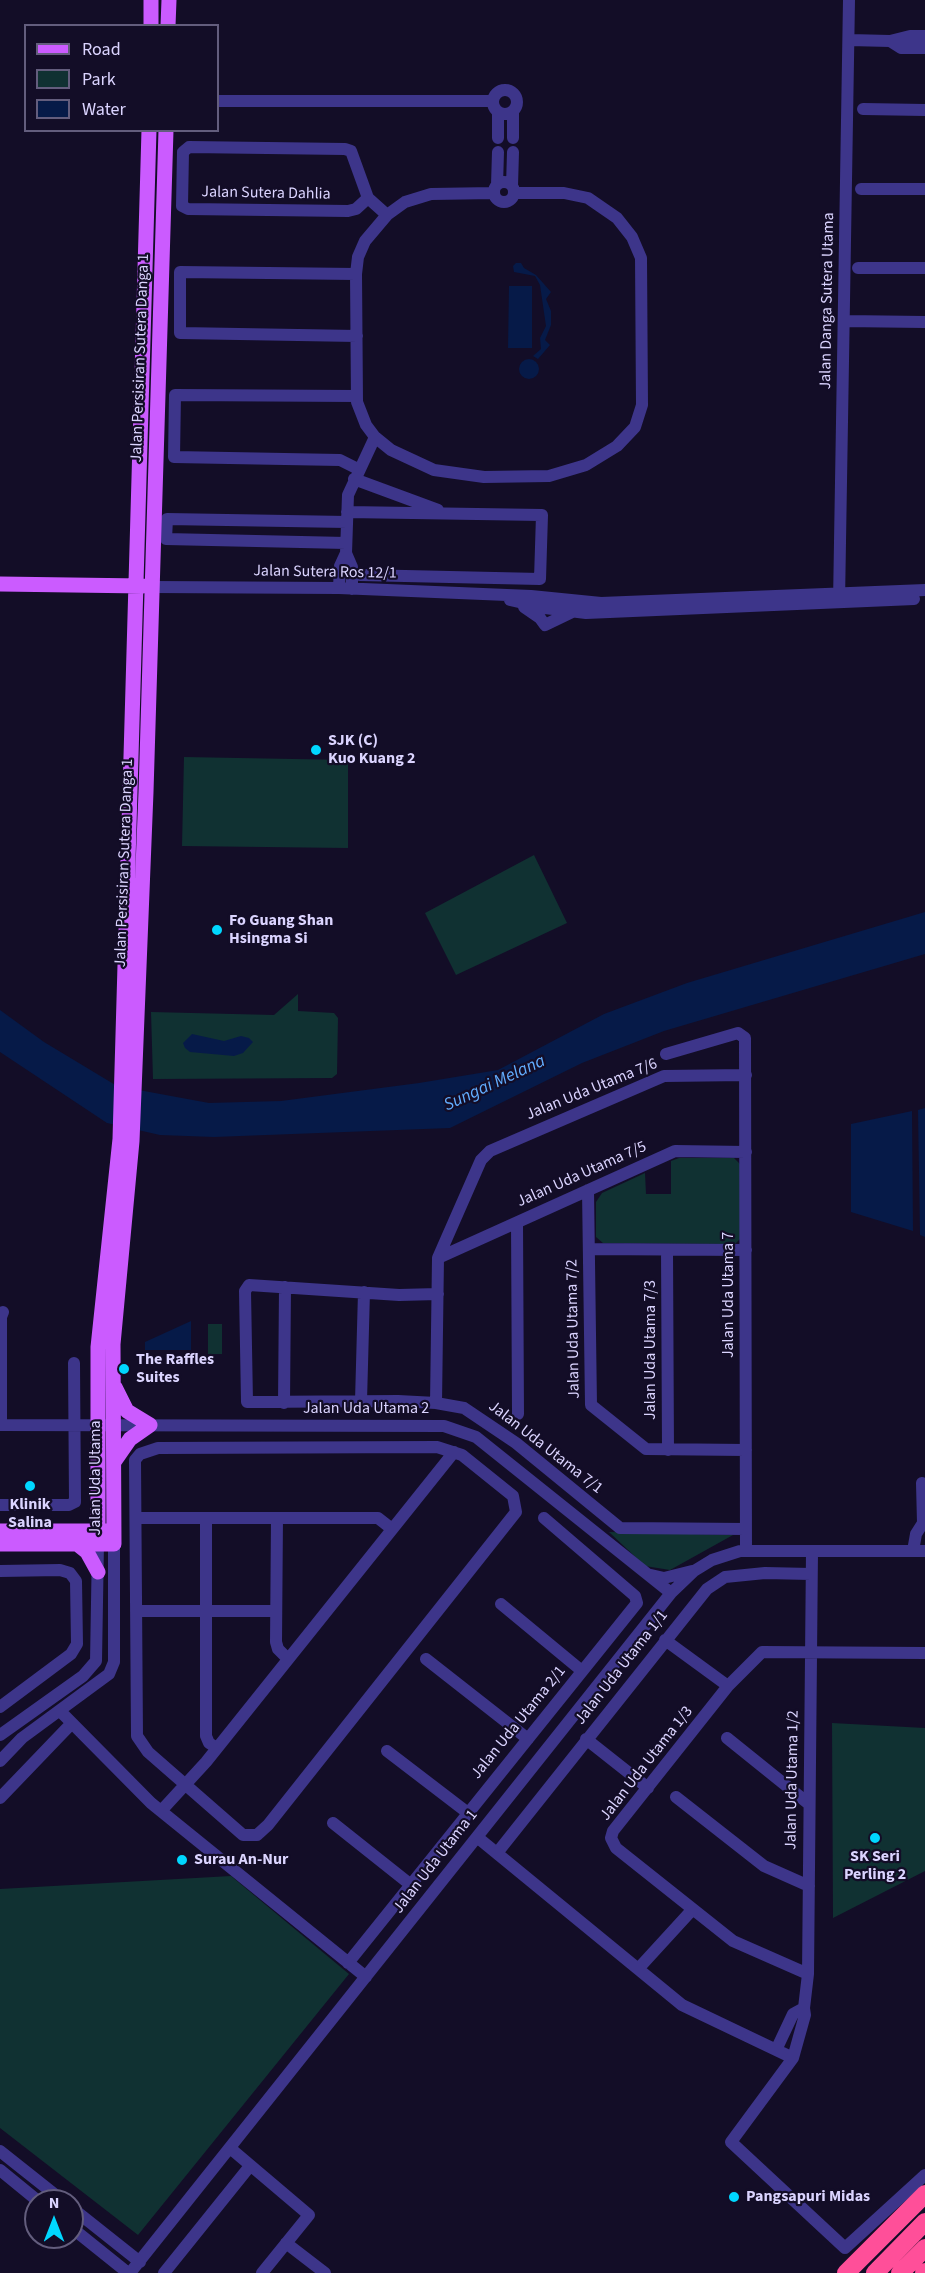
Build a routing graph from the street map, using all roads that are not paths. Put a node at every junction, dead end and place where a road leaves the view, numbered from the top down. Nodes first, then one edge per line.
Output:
1 (151, 0) edge
2 (169, 0) edge
3 (849, 0) edge
4 (151, 24) edge
5 (168, 24) edge
6 (925, 36) edge
7 (849, 40) junction
8 (890, 41) junction
9 (925, 48) edge
10 (219, 101) edge
11 (495, 107) junction
12 (863, 109) dead end
13 (925, 110) edge
14 (513, 111) junction
15 (149, 132) edge
16 (166, 132) edge
17 (498, 138) dead end
18 (513, 138) dead end
19 (498, 152) dead end
20 (513, 152) dead end
21 (496, 189) junction
22 (861, 189) dead end
23 (925, 189) edge
24 (514, 190) junction
25 (368, 198) junction
26 (387, 215) junction
27 (858, 268) dead end
28 (925, 268) edge
29 (356, 274) junction
30 (844, 321) junction
31 (925, 322) edge
32 (357, 336) junction
33 (357, 396) junction
34 (375, 437) junction
35 (356, 474) junction
36 (447, 514) junction
37 (347, 517) junction
38 (346, 548) junction
39 (360, 575) dead end
40 (0, 584) edge
41 (135, 586) junction
42 (152, 586) junction
43 (345, 589) junction
44 (925, 590) edge
45 (498, 596) junction
46 (838, 598) junction
47 (925, 599) edge
48 (516, 601) junction
49 (545, 602) junction
50 (740, 602) junction
51 (573, 612) junction
52 (666, 1054) dead end
53 (746, 1075) junction
54 (128, 1081) junction
55 (126, 1140) junction
56 (746, 1152) junction
57 (588, 1190) junction
58 (517, 1223) junction
59 (589, 1249) junction
60 (667, 1250) junction
61 (746, 1250) junction
62 (438, 1258) junction
63 (285, 1287) junction
64 (364, 1292) junction
65 (438, 1294) junction
66 (3, 1312) dead end
67 (74, 1363) dead end
68 (113, 1381) junction
69 (361, 1401) junction
70 (284, 1403) junction
71 (436, 1403) junction
72 (518, 1414) dead end
73 (0, 1425) edge
74 (75, 1425) junction
75 (106, 1425) junction
76 (150, 1425) junction
77 (668, 1450) junction
78 (746, 1450) junction
79 (454, 1452) junction
80 (114, 1462) junction
81 (921, 1482) dead end
82 (0, 1505) edge
83 (98, 1505) junction
84 (136, 1518) junction
85 (206, 1518) junction
86 (277, 1518) junction
87 (544, 1518) dead end
88 (392, 1528) junction
89 (746, 1529) junction
90 (78, 1537) junction
91 (106, 1537) junction
92 (1, 1541) edge
93 (746, 1551) junction
94 (812, 1551) junction
95 (919, 1551) edge
96 (0, 1570) edge
97 (694, 1571) junction
98 (98, 1572) junction
99 (646, 1574) junction
100 (811, 1574) junction
101 (671, 1593) junction
102 (501, 1604) dead end
103 (136, 1611) junction
104 (206, 1611) junction
105 (276, 1611) junction
106 (651, 1617) junction
107 (665, 1640) junction
108 (811, 1651) junction
109 (925, 1653) edge
110 (288, 1659) junction
111 (426, 1659) dead end
112 (582, 1671) junction
113 (39, 1678) junction
114 (728, 1686) junction
115 (53, 1696) junction
116 (0, 1707) edge
117 (61, 1712) junction
118 (72, 1723) junction
119 (0, 1735) edge
120 (727, 1738) dead end
121 (528, 1739) junction
122 (586, 1739) junction
123 (217, 1748) junction
124 (387, 1751) dead end
125 (0, 1761) edge
126 (185, 1784) junction
127 (648, 1788) junction
128 (676, 1797) dead end
129 (0, 1798) edge
130 (809, 1804) junction
131 (156, 1807) junction
132 (468, 1813) junction
133 (333, 1823) dead end
134 (477, 1837) junction
135 (496, 1852) junction
136 (411, 1885) junction
137 (809, 1886) junction
138 (692, 1910) junction
139 (348, 1963) junction
140 (638, 1969) junction
141 (808, 1974) junction
142 (366, 1977) junction
143 (804, 2008) junction
144 (777, 2048) junction
145 (793, 2058) junction
146 (230, 2148) junction
147 (0, 2151) edge
148 (250, 2166) junction
149 (0, 2170) edge
150 (925, 2175) edge
151 (48, 2189) edge
152 (24, 2190) edge
153 (925, 2194) edge
154 (84, 2218) edge
155 (925, 2222) edge
156 (84, 2237) edge
157 (286, 2243) junction
158 (925, 2248) edge
159 (140, 2262) junction
160 (129, 2273) edge
161 (164, 2273) edge
162 (262, 2273) edge
163 (325, 2273) edge
164 (846, 2273) edge
165 (875, 2273) edge
166 (900, 2273) edge

1 - 4 main road
2 - 5 main road
3 - 7 street, Jalan Danga Sutera Utama
6 - 8 street
7 - 8 street
7 - 30 street, Jalan Danga Sutera Utama
8 - 9 street
10 - 11 street
11 - 14 street
11 - 14 street
11 - 17 street
12 - 13 street
14 - 18 street
15 - 41 main road, Jalan Persisiran Sutera Danga 1
16 - 42 main road, Jalan Persisiran Sutera Danga 1
19 - 21 street
20 - 24 street
21 - 24 street
21 - 24 street
21 - 26 street
22 - 23 street
24 - 34 street
25 - 25 street, Jalan Sutera Dahlia
25 - 26 street
26 - 29 street
27 - 28 street
29 - 32 street
29 - 32 street
30 - 31 street
30 - 46 street, Jalan Danga Sutera Utama
32 - 33 street
33 - 34 street
33 - 35 street
34 - 35 street
35 - 36 street
35 - 37 street
36 - 37 street
36 - 39 street, Jalan Sutera Ros 12/1
37 - 38 street
37 - 38 street
38 - 43 street
40 - 41 main road
41 - 42 main road
41 - 54 main road, Jalan Persisiran Sutera Danga 1
42 - 43 street, Jalan Sutera Ros 12/1
42 - 54 main road, Jalan Persisiran Sutera Danga 1
43 - 45 street, Jalan Sutera Ros 12/1
44 - 46 street
45 - 48 street, Jalan Sutera Ros 12/1
45 - 49 street, Jalan Sutera Ros 12/1
46 - 47 street
46 - 50 street
48 - 49 street, Jalan Sutera Ros 12/1
48 - 51 street
49 - 50 street
49 - 51 street
50 - 51 street
52 - 53 street, Jalan Uda Utama 7
53 - 56 street, Jalan Uda Utama 7
53 - 62 street, Jalan Uda Utama 7/6
54 - 55 main road, Jalan Persisiran Sutera Danga 1
55 - 68 main road, Jalan Uda Utama
55 - 75 main road, Jalan Uda Utama
56 - 57 street, Jalan Uda Utama 7/5
56 - 61 street, Jalan Uda Utama 7
57 - 58 street, Jalan Uda Utama 7/5
57 - 59 street, Jalan Uda Utama 7/2
58 - 62 street, Jalan Uda Utama 7/5
58 - 72 street
59 - 60 street
59 - 77 street, Jalan Uda Utama 7/2
60 - 61 street
60 - 77 street, Jalan Uda Utama 7/3
61 - 78 street, Jalan Uda Utama 7
62 - 65 street
63 - 64 street
63 - 70 street
63 - 70 street, Jalan Uda Utama 7/1
64 - 65 street
64 - 69 street
65 - 71 street
66 - 73 street
67 - 74 street
68 - 75 main road, Jalan Uda Utama
68 - 76 main road
69 - 70 street, Jalan Uda Utama 7/1
69 - 71 street, Jalan Uda Utama 7/1
71 - 89 street, Jalan Uda Utama 7/1
73 - 74 street, Jalan Uda Utama 2
74 - 75 street, Jalan Uda Utama 2
74 - 82 street
75 - 76 street, Jalan Uda Utama 2
75 - 80 main road, Jalan Uda Utama
75 - 83 main road, Jalan Uda Utama
76 - 80 main road
76 - 99 street, Jalan Uda Utama 2
77 - 78 street, Jalan Uda Utama 7/2
78 - 89 street, Jalan Uda Utama 7
79 - 84 street
79 - 88 street
79 - 126 street
80 - 91 main road, Jalan Uda Utama
81 - 95 street
83 - 90 main road
83 - 91 main road, Jalan Uda Utama
84 - 85 street
84 - 103 street
85 - 86 street
85 - 104 street
86 - 88 street
86 - 105 street
87 - 112 street, Jalan Uda Utama 2/1
88 - 110 street
89 - 93 street, Jalan Uda Utama 7
90 - 91 main road
90 - 92 main road
90 - 98 main road
91 - 98 street, Jalan Uda Utama
91 - 117 street, Jalan Uda Utama
93 - 94 street, Jalan Uda Utama 1
93 - 97 street, Jalan Uda Utama 1
94 - 95 street, Jalan Uda Utama 1
94 - 100 street, Jalan Uda Utama 1/2
96 - 113 street
97 - 99 street
97 - 101 street, Jalan Uda Utama 1
98 - 115 street, Jalan Uda Utama
99 - 101 street, Jalan Uda Utama 2
99 - 106 street
100 - 107 street, Jalan Uda Utama 1/1
100 - 108 street, Jalan Uda Utama 1/2
101 - 106 street, Jalan Uda Utama 1
102 - 112 street
103 - 104 street
103 - 126 street
104 - 105 street
104 - 123 street
105 - 110 street
106 - 134 street, Jalan Uda Utama 1
107 - 114 street
107 - 122 street, Jalan Uda Utama 1/1
108 - 109 street, Jalan Uda Utama 1/3
108 - 114 street, Jalan Uda Utama 1/3
108 - 130 street, Jalan Uda Utama 1/2
110 - 123 street
111 - 121 street
112 - 121 street, Jalan Uda Utama 2/1
113 - 115 street
113 - 116 street
114 - 127 street, Jalan Uda Utama 1/3
115 - 119 street, Jalan Uda Utama
117 - 118 street
117 - 125 street, Jalan Uda Utama
118 - 129 street
118 - 131 street
120 - 130 street
121 - 132 street, Jalan Uda Utama 2/1
122 - 127 street
122 - 135 street, Jalan Uda Utama 1/1
123 - 126 street
124 - 132 street
126 - 131 street
127 - 138 street, Jalan Uda Utama 1/3
128 - 137 street
130 - 137 street, Jalan Uda Utama 1/2
131 - 139 street
132 - 136 street, Jalan Uda Utama 2/1
133 - 136 street
134 - 135 street
134 - 142 street, Jalan Uda Utama 1
135 - 140 street
136 - 139 street, Jalan Uda Utama 2/1
137 - 141 street, Jalan Uda Utama 1/2
138 - 140 street
138 - 141 street, Jalan Uda Utama 1/3
139 - 142 street
140 - 144 street
141 - 143 street, Jalan Uda Utama 1/2
142 - 146 street, Jalan Uda Utama 1
143 - 144 street
143 - 145 street, Jalan Uda Utama 1/2
144 - 145 street
145 - 150 street
146 - 148 street
146 - 159 street, Jalan Uda Utama 1
147 - 151 street
148 - 157 street
148 - 161 street
149 - 152 street
153 - 164 highway
154 - 159 street
155 - 165 highway
156 - 160 street
157 - 162 street
157 - 163 street
158 - 166 highway
159 - 160 street, Jalan Uda Utama 1

